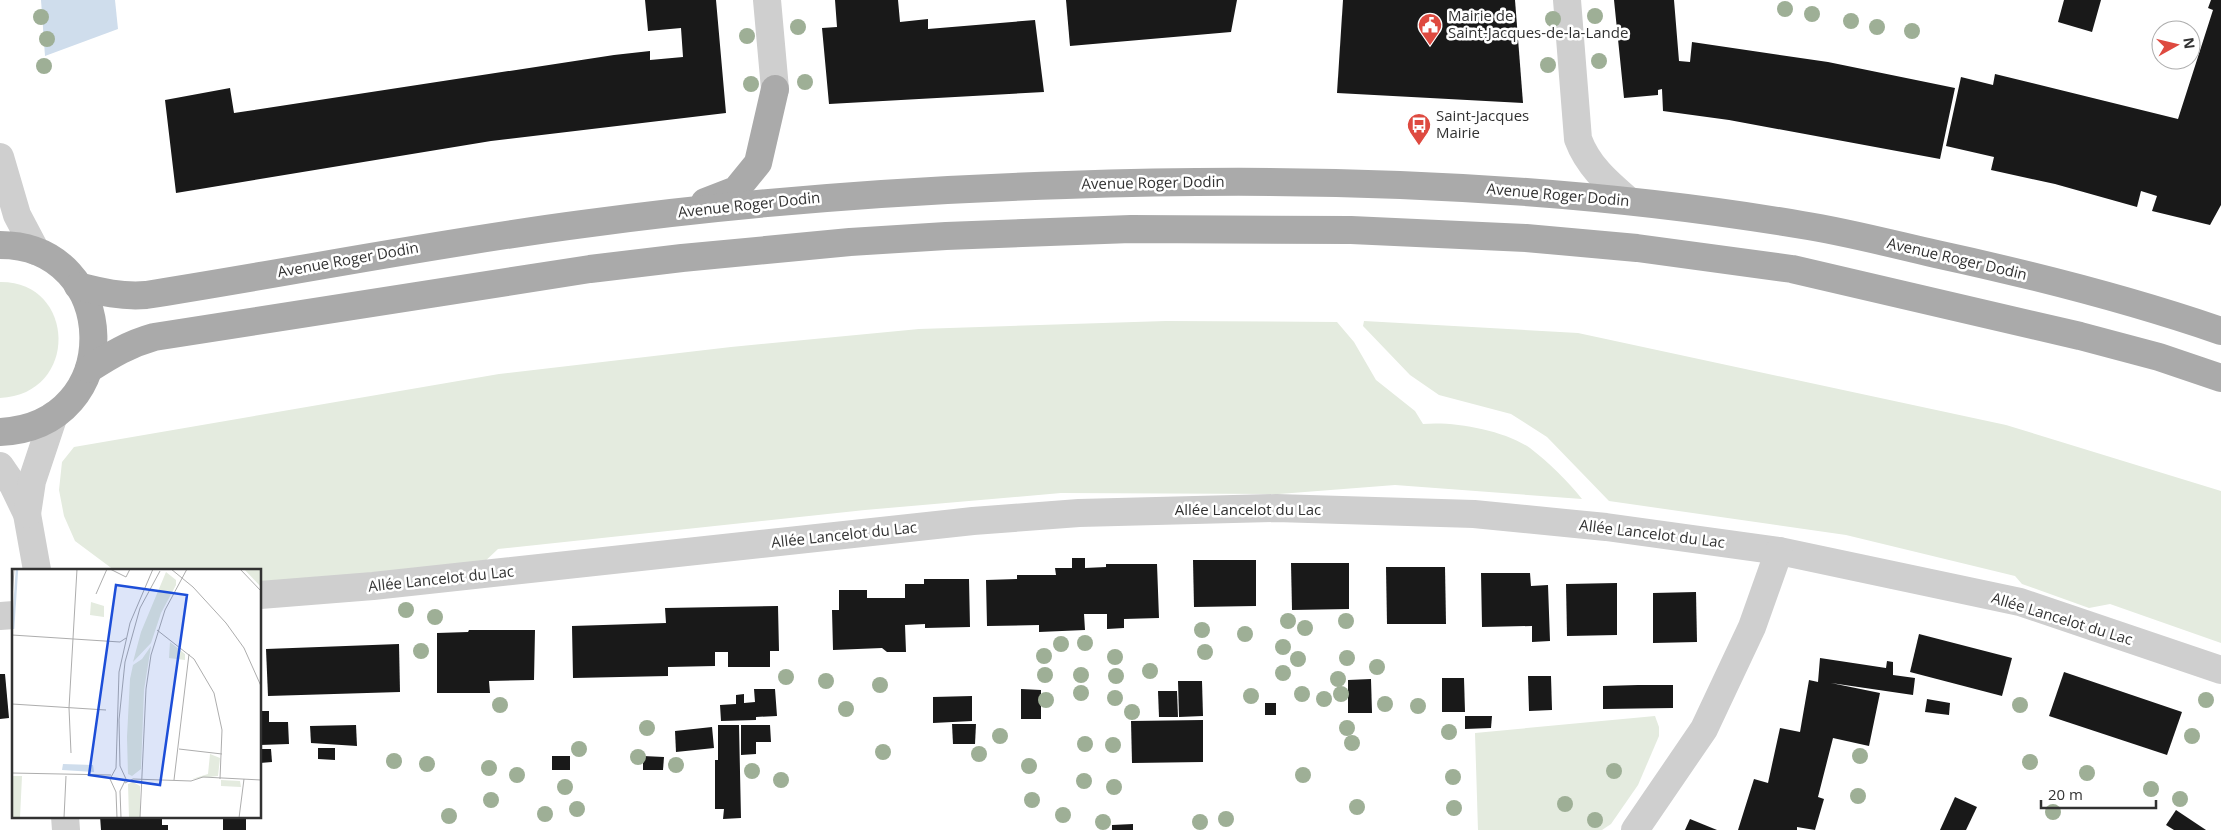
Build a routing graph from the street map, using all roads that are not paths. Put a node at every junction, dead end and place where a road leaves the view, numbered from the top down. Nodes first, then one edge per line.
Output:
1 (768, 0) edge
2 (1567, 0) edge
3 (775, 89) joint
4 (0, 162) edge
5 (1629, 201) junction
6 (679, 212) junction
7 (0, 245) edge
8 (36, 251) junction
9 (78, 286) junction
10 (2221, 331) edge
11 (89, 369) junction
12 (2221, 378) edge
13 (54, 415) junction
14 (0, 432) edge
15 (0, 466) edge
16 (27, 514) junction
17 (1779, 551) junction
18 (37, 569) edge
19 (261, 595) edge
20 (2221, 670) edge
21 (1635, 830) edge

1 - 3 street
2 - 5 street
3 - 6 main road
4 - 8 street
5 - 6 main road, Avenue Roger Dodin
5 - 10 main road, Avenue Roger Dodin
6 - 9 main road, Avenue Roger Dodin
7 - 8 main road
8 - 9 main road
9 - 11 main road
11 - 12 main road
11 - 13 main road
13 - 14 main road
13 - 16 street
15 - 16 street
16 - 18 street
17 - 19 street, Allée Lancelot du Lac
17 - 20 street, Allée Lancelot du Lac
17 - 21 street

